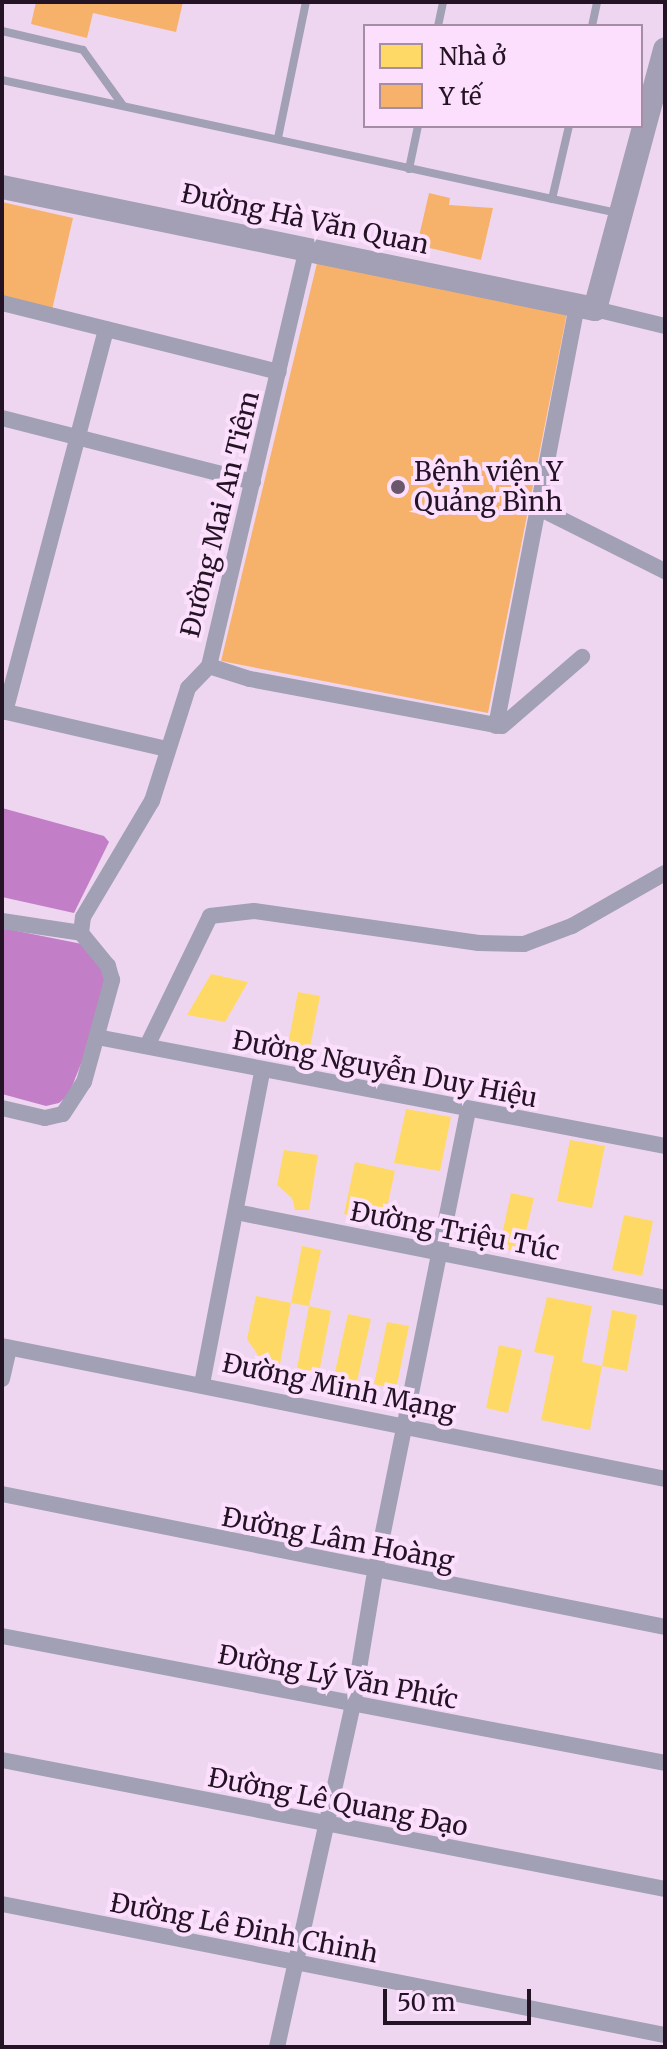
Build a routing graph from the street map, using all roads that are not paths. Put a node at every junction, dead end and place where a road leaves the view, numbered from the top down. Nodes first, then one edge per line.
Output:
1 (306, 2) edge
2 (443, 2) edge
3 (597, 2) edge
4 (438, 24) edge
5 (592, 24) edge
6 (2, 31) edge
7 (665, 49) edge
8 (2, 80) edge
9 (123, 105) junction
10 (418, 128) edge
11 (569, 128) edge
12 (278, 138) junction
13 (409, 169) junction
14 (2, 187) edge
15 (552, 199) junction
16 (621, 214) junction
17 (307, 248) junction
18 (2, 303) edge
19 (586, 307) junction
20 (665, 326) edge
21 (106, 329) junction
22 (279, 372) junction
23 (2, 418) edge
24 (79, 437) junction
25 (253, 482) junction
26 (541, 509) junction
27 (665, 571) edge
28 (582, 657) dead end
29 (209, 666) junction
30 (4, 712) edge
31 (496, 726) junction
32 (167, 749) junction
33 (665, 873) edge
34 (2, 921) edge
35 (81, 933) junction
36 (97, 1037) junction
37 (147, 1046) junction
38 (262, 1072) junction
39 (2, 1108) edge
40 (468, 1110) junction
41 (665, 1146) edge
42 (236, 1212) junction
43 (439, 1253) junction
44 (665, 1298) edge
45 (5, 1347) edge
46 (2, 1379) edge
47 (202, 1384) junction
48 (405, 1425) junction
49 (665, 1479) edge
50 (2, 1494) edge
51 (375, 1572) junction
52 (665, 1627) edge
53 (2, 1636) edge
54 (353, 1705) junction
55 (2, 1760) edge
56 (665, 1763) edge
57 (328, 1825) junction
58 (665, 1889) edge
59 (2, 1904) edge
60 (298, 1964) junction
61 (664, 2035) edge
62 (277, 2047) edge

1 - 12 lane
2 - 4 lane
3 - 5 lane
6 - 9 lane
7 - 16 main road
8 - 9 lane
9 - 12 lane
10 - 13 lane
11 - 15 lane
12 - 13 lane
13 - 15 lane
14 - 17 main road, Đường Hà Văn Quan
15 - 16 lane
16 - 19 main road
17 - 19 main road, Đường Hà Văn Quan
17 - 22 street, Đường Mai An Tiêm
18 - 21 street
19 - 20 street
19 - 26 street
21 - 22 street
21 - 24 street
22 - 25 street, Đường Mai An Tiêm
23 - 24 street
24 - 25 street
24 - 30 street
25 - 29 street, Đường Mai An Tiêm
26 - 27 street
26 - 31 street
28 - 31 street
29 - 31 street
29 - 32 street, Đường Mai An Tiêm
30 - 32 street
32 - 35 street, Đường Mai An Tiêm
33 - 37 street
34 - 35 street
35 - 36 street
36 - 37 street, Đường Nguyễn Duy Hiệu
36 - 39 street
37 - 38 street, Đường Nguyễn Duy Hiệu
38 - 40 street, Đường Nguyễn Duy Hiệu
38 - 42 street
40 - 41 street, Đường Nguyễn Duy Hiệu
40 - 43 street
42 - 43 street, Đường Triệu Túc
42 - 47 street
43 - 44 street, Đường Triệu Túc
43 - 48 street
45 - 46 street
45 - 47 street, Đường Minh Mạng
47 - 48 street, Đường Minh Mạng
48 - 49 street, Đường Minh Mạng
48 - 51 street
50 - 51 street, Đường Lâm Hoàng
51 - 52 street, Đường Lâm Hoàng
51 - 54 street
53 - 54 street, Đường Lý Văn Phức
54 - 56 street, Đường Lý Văn Phức
54 - 57 street
55 - 57 street, Đường Lê Quang Đạo
57 - 58 street, Đường Lê Quang Đạo
57 - 60 street
59 - 60 street, Đường Lê Đinh Chinh
60 - 61 street, Đường Lê Đinh Chinh
60 - 62 street

